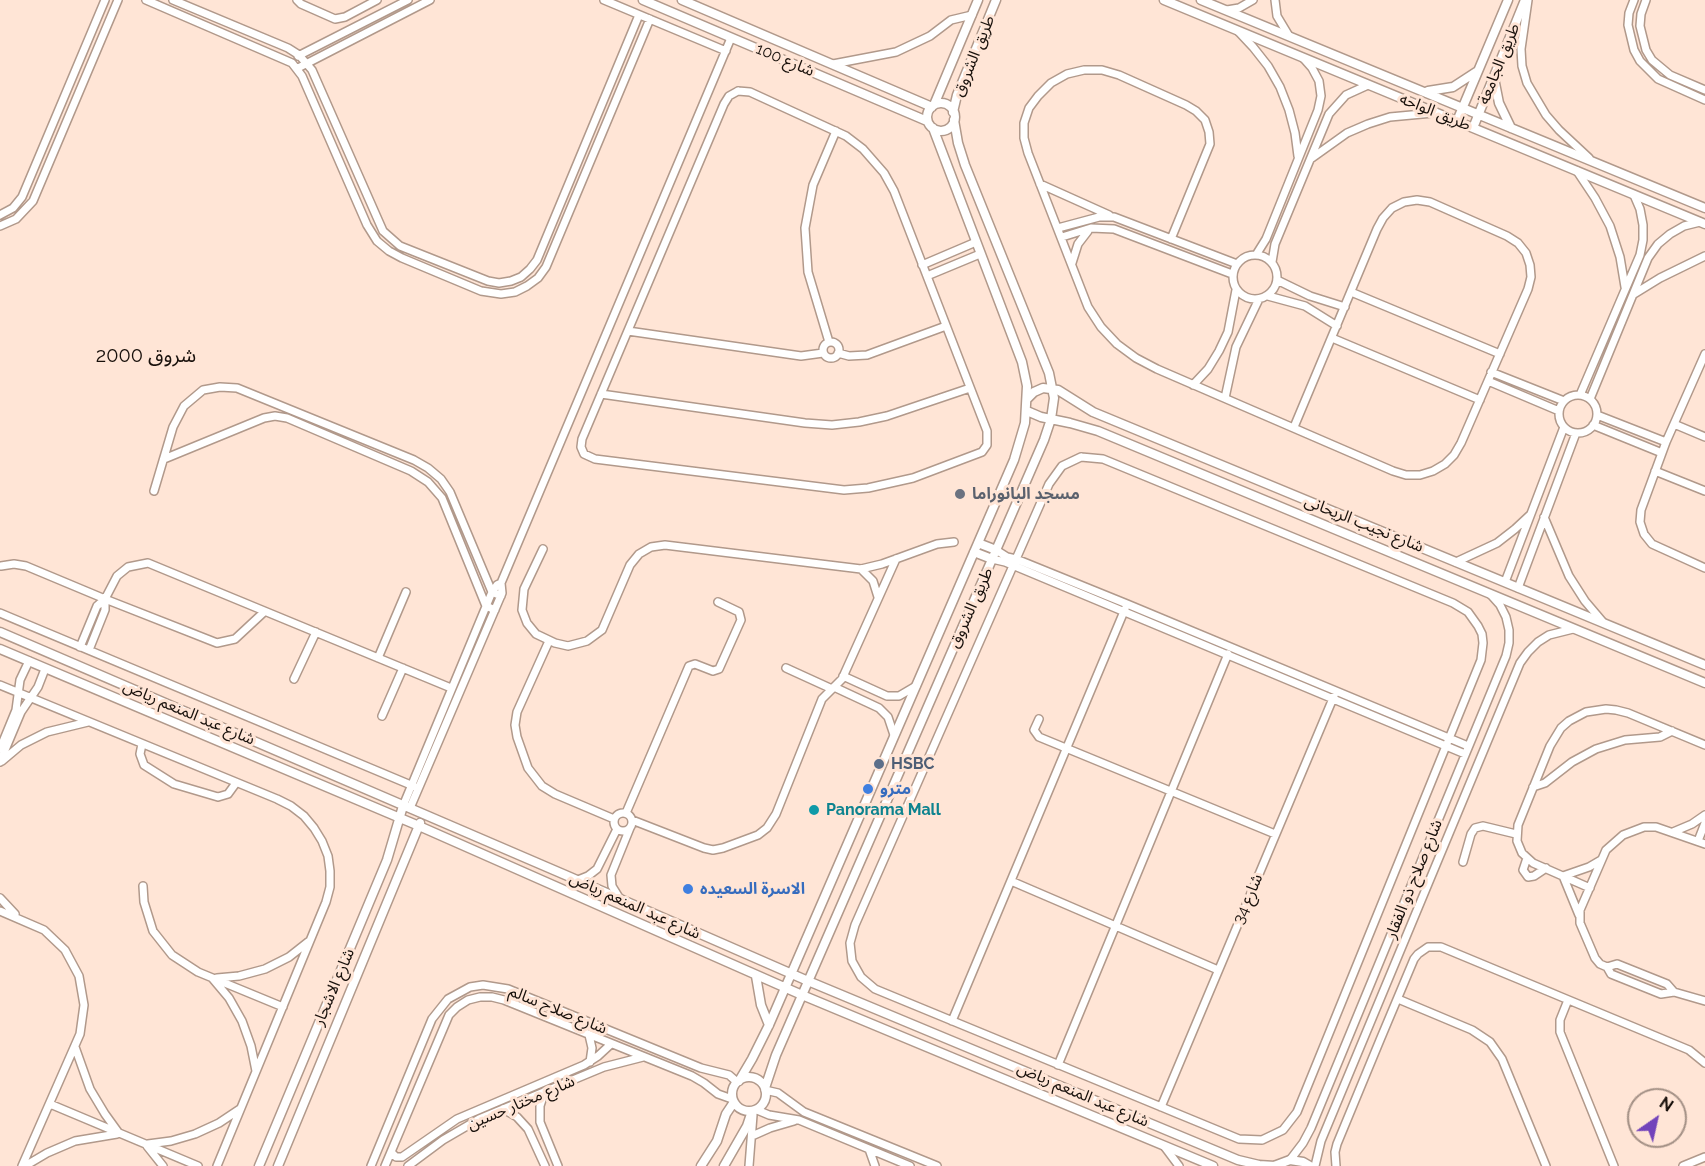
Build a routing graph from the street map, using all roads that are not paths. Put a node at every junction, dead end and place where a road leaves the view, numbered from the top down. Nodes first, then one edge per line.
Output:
1 (105, 0) edge
2 (118, 0) edge
3 (146, 0) edge
4 (173, 0) edge
5 (297, 0) edge
6 (377, 0) edge
7 (430, 0) edge
8 (604, 0) edge
9 (643, 0) edge
10 (682, 0) edge
11 (978, 0) edge
12 (996, 0) edge
13 (1164, 0) edge
14 (1201, 0) edge
15 (1253, 0) edge
16 (1275, 0) edge
17 (1508, 0) edge
18 (1526, 0) edge
19 (1634, 0) edge
20 (1646, 0) edge
21 (403, 2) edge
22 (1214, 5) junction
23 (198, 10) junction
24 (358, 10) junction
25 (1227, 10) junction
26 (407, 12) junction
27 (639, 15) junction
28 (972, 15) junction
29 (650, 19) junction
30 (1209, 19) junction
31 (194, 20) junction
32 (363, 23) junction
33 (1236, 30) junction
34 (1289, 36) junction
35 (731, 38) junction
36 (1314, 46) junction
37 (726, 51) junction
38 (299, 55) junction
39 (1305, 58) junction
40 (289, 61) junction
41 (307, 63) junction
42 (833, 64) junction
43 (297, 68) junction
44 (1478, 70) junction
45 (1494, 76) junction
46 (1368, 85) junction
47 (1705, 90) edge
48 (1423, 92) junction
49 (1705, 100) edge
50 (933, 106) junction
51 (1463, 108) junction
52 (1435, 112) junction
53 (1478, 114) junction
54 (954, 116) junction
55 (1457, 122) junction
56 (930, 125) junction
57 (1473, 128) junction
58 (1512, 128) junction
59 (836, 131) junction
60 (587, 140) junction
61 (597, 144) junction
62 (1297, 160) junction
63 (1594, 162) junction
64 (1308, 164) junction
65 (1577, 171) junction
66 (1040, 184) junction
67 (1634, 195) junction
68 (1705, 208) edge
69 (0, 216) edge
70 (1114, 217) junction
71 (1703, 223) edge
72 (0, 226) edge
73 (1058, 228) junction
74 (1092, 228) junction
75 (1062, 237) junction
76 (1171, 239) junction
77 (976, 242) junction
78 (980, 254) junction
79 (1256, 255) junction
80 (1705, 256) edge
81 (1272, 262) junction
82 (922, 264) junction
83 (1237, 264) junction
84 (1072, 266) junction
85 (1232, 274) junction
86 (927, 276) junction
87 (1277, 280) junction
88 (1625, 289) junction
89 (1236, 290) junction
90 (1351, 292) junction
91 (1634, 294) junction
92 (1268, 296) junction
93 (1259, 299) junction
94 (1345, 307) junction
95 (946, 326) junction
96 (1337, 326) junction
97 (628, 331) junction
98 (1332, 338) junction
99 (829, 342) junction
100 (823, 353) junction
101 (838, 353) junction
102 (1500, 354) junction
103 (1705, 354) edge
104 (1491, 372) junction
105 (1488, 381) junction
106 (1193, 385) junction
107 (970, 388) junction
108 (1053, 388) junction
109 (601, 394) junction
110 (1580, 395) junction
111 (1225, 398) junction
112 (1027, 399) junction
113 (1590, 399) junction
114 (1480, 400) junction
115 (1563, 401) junction
116 (1027, 411) junction
117 (1559, 411) junction
118 (304, 415) junction
119 (1597, 415) junction
120 (1051, 419) junction
121 (1121, 423) junction
122 (300, 424) junction
123 (1674, 424) junction
124 (1593, 425) junction
125 (1294, 427) junction
126 (1564, 427) junction
127 (1576, 433) junction
128 (1705, 437) edge
129 (1116, 439) junction
130 (1666, 442) junction
131 (1662, 453) junction
132 (164, 459) junction
133 (1237, 471) junction
134 (1655, 471) junction
135 (1231, 486) junction
136 (154, 491) dead end
137 (1705, 491) edge
138 (1531, 513) junction
139 (1544, 517) junction
140 (954, 542) dead end
141 (978, 543) junction
142 (543, 549) dead end
143 (996, 550) junction
144 (974, 552) junction
145 (896, 559) junction
146 (992, 559) junction
147 (1016, 559) junction
148 (1456, 562) junction
149 (1, 566) edge
150 (1012, 566) junction
151 (1705, 568) edge
152 (861, 570) junction
153 (1505, 582) junction
154 (501, 584) junction
155 (1518, 588) junction
156 (406, 592) dead end
157 (492, 592) junction
158 (1491, 595) junction
159 (501, 596) junction
160 (878, 597) junction
161 (105, 599) junction
162 (718, 602) dead end
163 (1127, 604) junction
164 (486, 606) junction
165 (495, 610) junction
166 (264, 612) junction
167 (1123, 612) junction
168 (0, 613) edge
169 (1604, 623) junction
170 (1576, 629) junction
171 (0, 632) edge
172 (316, 632) junction
173 (549, 641) junction
174 (1648, 642) junction
175 (35, 647) junction
176 (80, 647) junction
177 (1231, 647) junction
178 (0, 649) edge
179 (89, 650) junction
180 (51, 654) junction
181 (1227, 656) junction
182 (1642, 656) junction
183 (378, 658) junction
184 (29, 662) junction
185 (1705, 665) edge
186 (403, 668) junction
187 (786, 668) dead end
188 (45, 669) junction
189 (843, 676) junction
190 (294, 679) dead end
191 (1705, 683) edge
192 (0, 685) edge
193 (1494, 685) junction
194 (916, 686) junction
195 (451, 688) junction
196 (833, 688) junction
197 (1336, 691) junction
198 (1509, 691) junction
199 (19, 693) junction
200 (30, 698) junction
201 (1332, 699) junction
202 (382, 716) dead end
203 (1040, 719) dead end
204 (89, 722) junction
205 (1672, 731) junction
206 (894, 735) junction
207 (1448, 742) junction
208 (142, 744) junction
209 (1705, 745) edge
210 (0, 749) edge
211 (1066, 749) junction
212 (1467, 750) junction
213 (0, 762) edge
214 (236, 783) junction
215 (414, 786) junction
216 (1533, 787) junction
217 (1171, 792) junction
218 (407, 807) junction
219 (626, 813) junction
220 (424, 814) junction
221 (1705, 815) edge
222 (400, 818) junction
223 (614, 819) junction
224 (1438, 822) junction
225 (1705, 823) edge
226 (631, 824) junction
227 (419, 826) junction
228 (1452, 828) junction
229 (617, 830) junction
230 (1673, 832) junction
231 (1275, 834) junction
232 (1516, 834) junction
233 (1702, 843) edge
234 (1527, 858) junction
235 (1601, 860) junction
236 (1462, 862) dead end
237 (1546, 868) junction
238 (1563, 876) junction
239 (574, 878) junction
240 (1011, 881) junction
241 (143, 886) dead end
242 (1590, 888) junction
243 (564, 890) junction
244 (0, 898) edge
245 (620, 899) junction
246 (0, 911) edge
247 (652, 913) junction
248 (1579, 915) junction
249 (0, 918) edge
250 (19, 918) junction
251 (647, 926) junction
252 (1115, 926) junction
253 (310, 940) junction
254 (1607, 967) junction
255 (1628, 969) junction
256 (1218, 970) junction
257 (791, 974) junction
258 (1641, 974) junction
259 (756, 976) junction
260 (212, 978) junction
261 (1623, 979) junction
262 (808, 981) junction
263 (1637, 985) junction
264 (784, 988) junction
265 (1674, 992) junction
266 (802, 995) junction
267 (1398, 999) junction
268 (1568, 1000) junction
269 (1705, 1001) edge
270 (283, 1007) junction
271 (952, 1021) junction
272 (769, 1025) junction
273 (589, 1035) junction
274 (611, 1044) junction
275 (75, 1047) junction
276 (643, 1057) junction
277 (590, 1062) junction
278 (1705, 1063) edge
279 (1058, 1065) junction
280 (1018, 1068) junction
281 (256, 1072) junction
282 (738, 1081) junction
283 (1012, 1081) junction
284 (765, 1089) junction
285 (545, 1091) junction
286 (733, 1100) junction
287 (50, 1104) junction
288 (1161, 1107) junction
289 (240, 1109) junction
290 (503, 1109) junction
291 (754, 1111) junction
292 (799, 1120) junction
293 (120, 1133) junction
294 (752, 1136) junction
295 (271, 1137) junction
296 (287, 1143) junction
297 (1303, 1143) junction
298 (146, 1144) junction
299 (882, 1144) junction
300 (1162, 1144) junction
301 (869, 1149) junction
302 (1318, 1149) junction
303 (391, 1152) junction
304 (881, 1154) junction
305 (1705, 1157) edge
306 (1290, 1160) junction
307 (1252, 1165) edge
308 (24, 1166) edge
309 (163, 1166) edge
310 (198, 1166) edge
311 (217, 1166) edge
312 (259, 1166) edge
313 (278, 1166) edge
314 (371, 1166) edge
315 (385, 1166) edge
316 (408, 1166) edge
317 (545, 1166) edge
318 (558, 1166) edge
319 (701, 1166) edge
320 (724, 1166) edge
321 (749, 1166) edge
322 (875, 1166) edge
323 (887, 1166) edge
324 (909, 1166) edge
325 (937, 1166) edge
326 (1179, 1166) edge
327 (1214, 1166) edge
328 (1274, 1166) edge
329 (1310, 1166) edge
330 (1315, 1166) edge
331 (1336, 1166) edge
332 (1546, 1166) edge
333 (1614, 1166) edge
334 (1683, 1166) edge

1 - 69 street
2 - 72 street
3 - 31 street
4 - 23 street
5 - 24 street
6 - 24 street
7 - 26 street
8 - 27 street
9 - 35 street, شارع 100
10 - 42 street, شارع 100
11 - 28 street, طريق الشروق
12 - 54 street, طريق الشروق
13 - 30 street, طريق الواحه
14 - 22 street, طريق الواحه
15 - 25 street
16 - 34 street
17 - 44 street, طريق الجامعة
18 - 45 street, طريق الجامعة
18 - 63 street
19 - 49 street
20 - 47 street
21 - 26 street
21 - 32 street
22 - 25 street, طريق الواحه
22 - 30 street
23 - 31 street
23 - 38 street
24 - 32 street
25 - 34 street, طريق الواحه
26 - 41 street
27 - 29 street
27 - 60 street
28 - 42 street
28 - 50 street, طريق الشروق
29 - 37 street
29 - 61 street
30 - 33 street, طريق الواحه
31 - 40 street
32 - 38 street
33 - 39 street, طريق الواحه
33 - 62 street
34 - 36 street, طريق الواحه
35 - 37 street
35 - 56 street, شارع 100
36 - 39 street
36 - 48 street, طريق الواحه
37 - 154 street
38 - 40 street
38 - 41 street
39 - 46 street, طريق الواحه
39 - 62 street
40 - 43 street
41 - 43 street
41 - 60 street
42 - 50 street, شارع 100
43 - 61 street
44 - 48 street
44 - 51 street, طريق الجامعة
45 - 53 street, طريق الجامعة
45 - 58 street
46 - 52 street, طريق الواحه
46 - 64 street
48 - 51 street, طريق الواحه
50 - 54 street
50 - 56 street
51 - 53 street, طريق الواحه
51 - 55 street, طريق الجامعة
52 - 55 street, طريق الواحه
52 - 64 street
53 - 57 street, طريق الجامعة
53 - 58 street, طريق الواحه
54 - 56 street
54 - 108 street, طريق الشروق
55 - 57 street, طريق الواحه
56 - 77 street, طريق الشروق
57 - 65 street, طريق الواحه
58 - 63 street, طريق الواحه
59 - 82 street
59 - 97 street
59 - 99 street
60 - 61 street
62 - 64 street
62 - 79 street
63 - 68 street, طريق الواحه
64 - 81 street
65 - 67 street, طريق الواحه
65 - 88 street
66 - 70 street
66 - 73 street
66 - 76 street
67 - 71 street, طريق الواحه
67 - 88 street
70 - 73 street
70 - 76 street
71 - 91 street
73 - 75 street
74 - 75 street
74 - 84 street
74 - 85 street
75 - 84 street
76 - 83 street
77 - 78 street, طريق الشروق
77 - 82 street
78 - 86 street
78 - 112 street, طريق الشروق
79 - 81 street
79 - 83 street
80 - 91 street
81 - 87 street
82 - 86 street
83 - 85 street
84 - 106 street
85 - 89 street
86 - 95 street
87 - 92 street
87 - 94 street
88 - 110 street
89 - 93 street
89 - 106 street
90 - 94 street
90 - 102 street
90 - 102 street
91 - 113 street
92 - 93 street
92 - 96 street
93 - 111 street
94 - 96 street
95 - 101 street
95 - 107 street
96 - 98 street
97 - 100 street
97 - 109 street
98 - 114 street
98 - 125 street
99 - 100 street
99 - 101 street
100 - 101 street
102 - 104 street
103 - 123 street
104 - 105 street
104 - 115 street
105 - 114 street
105 - 117 street
106 - 111 street
107 - 109 street
107 - 109 street
108 - 112 street
108 - 120 street, طريق الشروق
108 - 121 street, شارع نجيب الريحانى
110 - 113 street
110 - 115 street
111 - 125 street
112 - 116 street, طريق الشروق
113 - 119 street
114 - 125 street
115 - 117 street
116 - 120 street, شارع نجيب الريحانى
116 - 141 street, طريق الشروق
117 - 126 street
118 - 122 street
118 - 132 street
118 - 157 street
119 - 124 street
119 - 130 street
120 - 129 street, شارع نجيب الريحانى
120 - 143 street, طريق الشروق
121 - 129 street
121 - 133 street, شارع نجيب الريحانى
122 - 132 street
122 - 164 street
123 - 128 street
123 - 130 street
124 - 127 street
124 - 131 street
126 - 127 street
126 - 138 street
127 - 139 street
129 - 135 street, شارع نجيب الريحانى
130 - 131 street
131 - 134 street
132 - 136 street
133 - 135 street
133 - 148 street, شارع نجيب الريحانى
134 - 137 street
134 - 151 street
135 - 158 street, شارع نجيب الريحانى
138 - 148 street
138 - 153 street
139 - 155 street
139 - 169 street
140 - 145 street
141 - 143 street
141 - 144 street, طريق الشروق
142 - 173 street
143 - 146 street, طريق الشروق
143 - 147 street
144 - 146 street
144 - 194 street, طريق الشروق
145 - 152 street
145 - 160 street
146 - 150 street
146 - 262 street, طريق الشروق
147 - 150 street
147 - 163 street
147 - 207 street
148 - 153 street, شارع نجيب الريحانى
149 - 161 street
150 - 167 street
150 - 271 street
152 - 160 street
152 - 173 street
153 - 155 street, شارع نجيب الريحانى
154 - 157 street
154 - 159 street
155 - 169 street, شارع نجيب الريحانى
156 - 183 street
157 - 159 street
157 - 164 street
158 - 170 street, شارع نجيب الريحانى
158 - 193 street, شارع صلاح ذو الفقار
159 - 165 street
160 - 189 street
161 - 166 street
161 - 166 street
161 - 176 street
161 - 179 street
162 - 219 street
163 - 167 street
163 - 177 street
164 - 165 street
164 - 195 street
165 - 215 street
166 - 172 street
167 - 181 street
167 - 211 street
168 - 176 street
169 - 174 street, شارع نجيب الريحانى
170 - 182 street, شارع نجيب الريحانى
170 - 198 street, شارع صلاح ذو الفقار
171 - 175 street, شارع عبد المنعم رياض
172 - 183 street
172 - 190 street
173 - 223 street
174 - 182 street
174 - 185 street, شارع نجيب الريحانى
175 - 180 street, شارع عبد المنعم رياض
175 - 184 street
176 - 179 street
177 - 181 street
177 - 197 street
178 - 184 street, شارع عبد المنعم رياض
179 - 215 street
180 - 188 street
180 - 218 street, شارع عبد المنعم رياض
181 - 201 street
181 - 217 street
182 - 191 street, شارع نجيب الريحانى
183 - 186 street
184 - 188 street, شارع عبد المنعم رياض
184 - 199 street
186 - 195 street
186 - 202 street
187 - 196 street
188 - 200 street
188 - 222 street, شارع عبد المنعم رياض
189 - 194 street
189 - 196 street
192 - 199 street
193 - 198 street
193 - 212 street, شارع صلاح ذو الفقار
194 - 206 street, طريق الشروق
195 - 215 street
196 - 206 street
196 - 226 street
197 - 201 street, شارع 34
197 - 207 street
198 - 228 street, شارع صلاح ذو الفقار
199 - 200 street
199 - 210 street
200 - 204 street
200 - 213 street
201 - 207 street
201 - 231 street, شارع 34
203 - 211 street
204 - 208 street
204 - 213 street
205 - 209 street
205 - 216 street
205 - 216 street
206 - 257 street, طريق الشروق
207 - 212 street
207 - 288 street
208 - 214 street
208 - 214 street
211 - 217 street
211 - 240 street
212 - 224 street, شارع صلاح ذو الفقار
214 - 253 street
215 - 218 street
216 - 232 street
217 - 231 street
217 - 252 street
218 - 220 street, شارع عبد المنعم رياض
218 - 222 street, شارع الاشجار
219 - 223 street
219 - 226 street
220 - 227 street, شارع الاشجار
220 - 239 street, شارع عبد المنعم رياض
221 - 230 street
222 - 227 street, شارع عبد المنعم رياض
222 - 295 street, شارع الاشجار
223 - 229 street
224 - 228 street
224 - 297 street, شارع صلاح ذو الفقار
225 - 233 street
226 - 229 street
226 - 245 street
227 - 243 street, شارع عبد المنعم رياض
227 - 296 street, شارع الاشجار
228 - 302 street, شارع صلاح ذو الفقار
229 - 239 street
230 - 233 street
230 - 235 street
231 - 256 street, شارع 34
232 - 234 street
232 - 236 street
234 - 237 street
234 - 237 street
235 - 238 street
235 - 242 street
237 - 238 street
238 - 242 street
238 - 248 street
239 - 243 street
239 - 245 street, شارع عبد المنعم رياض
240 - 252 street
240 - 271 street
241 - 260 street
242 - 248 street
243 - 251 street, شارع عبد المنعم رياض
244 - 250 street
245 - 247 street, شارع عبد المنعم رياض
246 - 250 street
247 - 251 street
247 - 257 street, شارع عبد المنعم رياض
248 - 254 street
249 - 250 street
250 - 275 street
251 - 259 street, شارع عبد المنعم رياض
252 - 256 street
252 - 279 street
253 - 260 street
253 - 270 street
254 - 255 street
254 - 261 street
255 - 258 street
255 - 261 street
256 - 288 street, شارع 34
257 - 262 street, شارع عبد المنعم رياض
257 - 264 street, طريق الشروق
258 - 263 street
258 - 265 street
259 - 264 street, شارع عبد المنعم رياض
259 - 272 street
260 - 270 street
260 - 281 street
261 - 263 street
262 - 266 street, طريق الشروق
262 - 280 street, شارع عبد المنعم رياض
263 - 265 street
264 - 266 street, شارع عبد المنعم رياض
264 - 272 street, طريق الشروق
265 - 269 street
266 - 283 street, شارع عبد المنعم رياض
266 - 284 street, طريق الشروق
267 - 268 street
267 - 331 street
267 - 332 street
268 - 278 street
268 - 333 street
270 - 281 street
271 - 279 street
272 - 282 street, طريق الشروق
273 - 274 street, شارع صلاح سالم
273 - 277 street
273 - 303 street, شارع صلاح سالم
274 - 276 street, شارع صلاح سالم
274 - 277 street, شارع مختار حسين
275 - 287 street
275 - 293 street
276 - 285 street, شارع مختار حسين
276 - 286 street, شارع صلاح سالم
277 - 303 street, شارع مختار حسين
279 - 288 street
280 - 283 street
280 - 307 street, شارع عبد المنعم رياض
281 - 289 street
282 - 284 street
282 - 286 street
282 - 314 street, شارع صلاح سالم
283 - 300 street, شارع عبد المنعم رياض
284 - 291 street
284 - 299 street
285 - 290 street, شارع مختار حسين
285 - 318 street
286 - 291 street
286 - 319 street
287 - 293 street
287 - 308 street
289 - 298 street
289 - 311 street
290 - 316 street, شارع مختار حسين
290 - 317 street
291 - 292 street
291 - 294 street
291 - 320 street
292 - 294 street
292 - 301 street
293 - 298 street
293 - 308 street
294 - 321 street
295 - 296 street
295 - 312 street, شارع الاشجار
296 - 313 street, شارع الاشجار
297 - 302 street
297 - 306 street, شارع صلاح ذو الفقار
298 - 309 street
298 - 310 street
299 - 304 street
299 - 325 street
300 - 326 street
300 - 327 street, شارع عبد المنعم رياض
301 - 304 street
301 - 322 street
302 - 330 street, شارع صلاح ذو الفقار
303 - 315 street, شارع صلاح سالم
304 - 323 street
304 - 324 street
305 - 334 street
306 - 328 street
306 - 329 street
307 - 328 street, شارع عبد المنعم رياض

